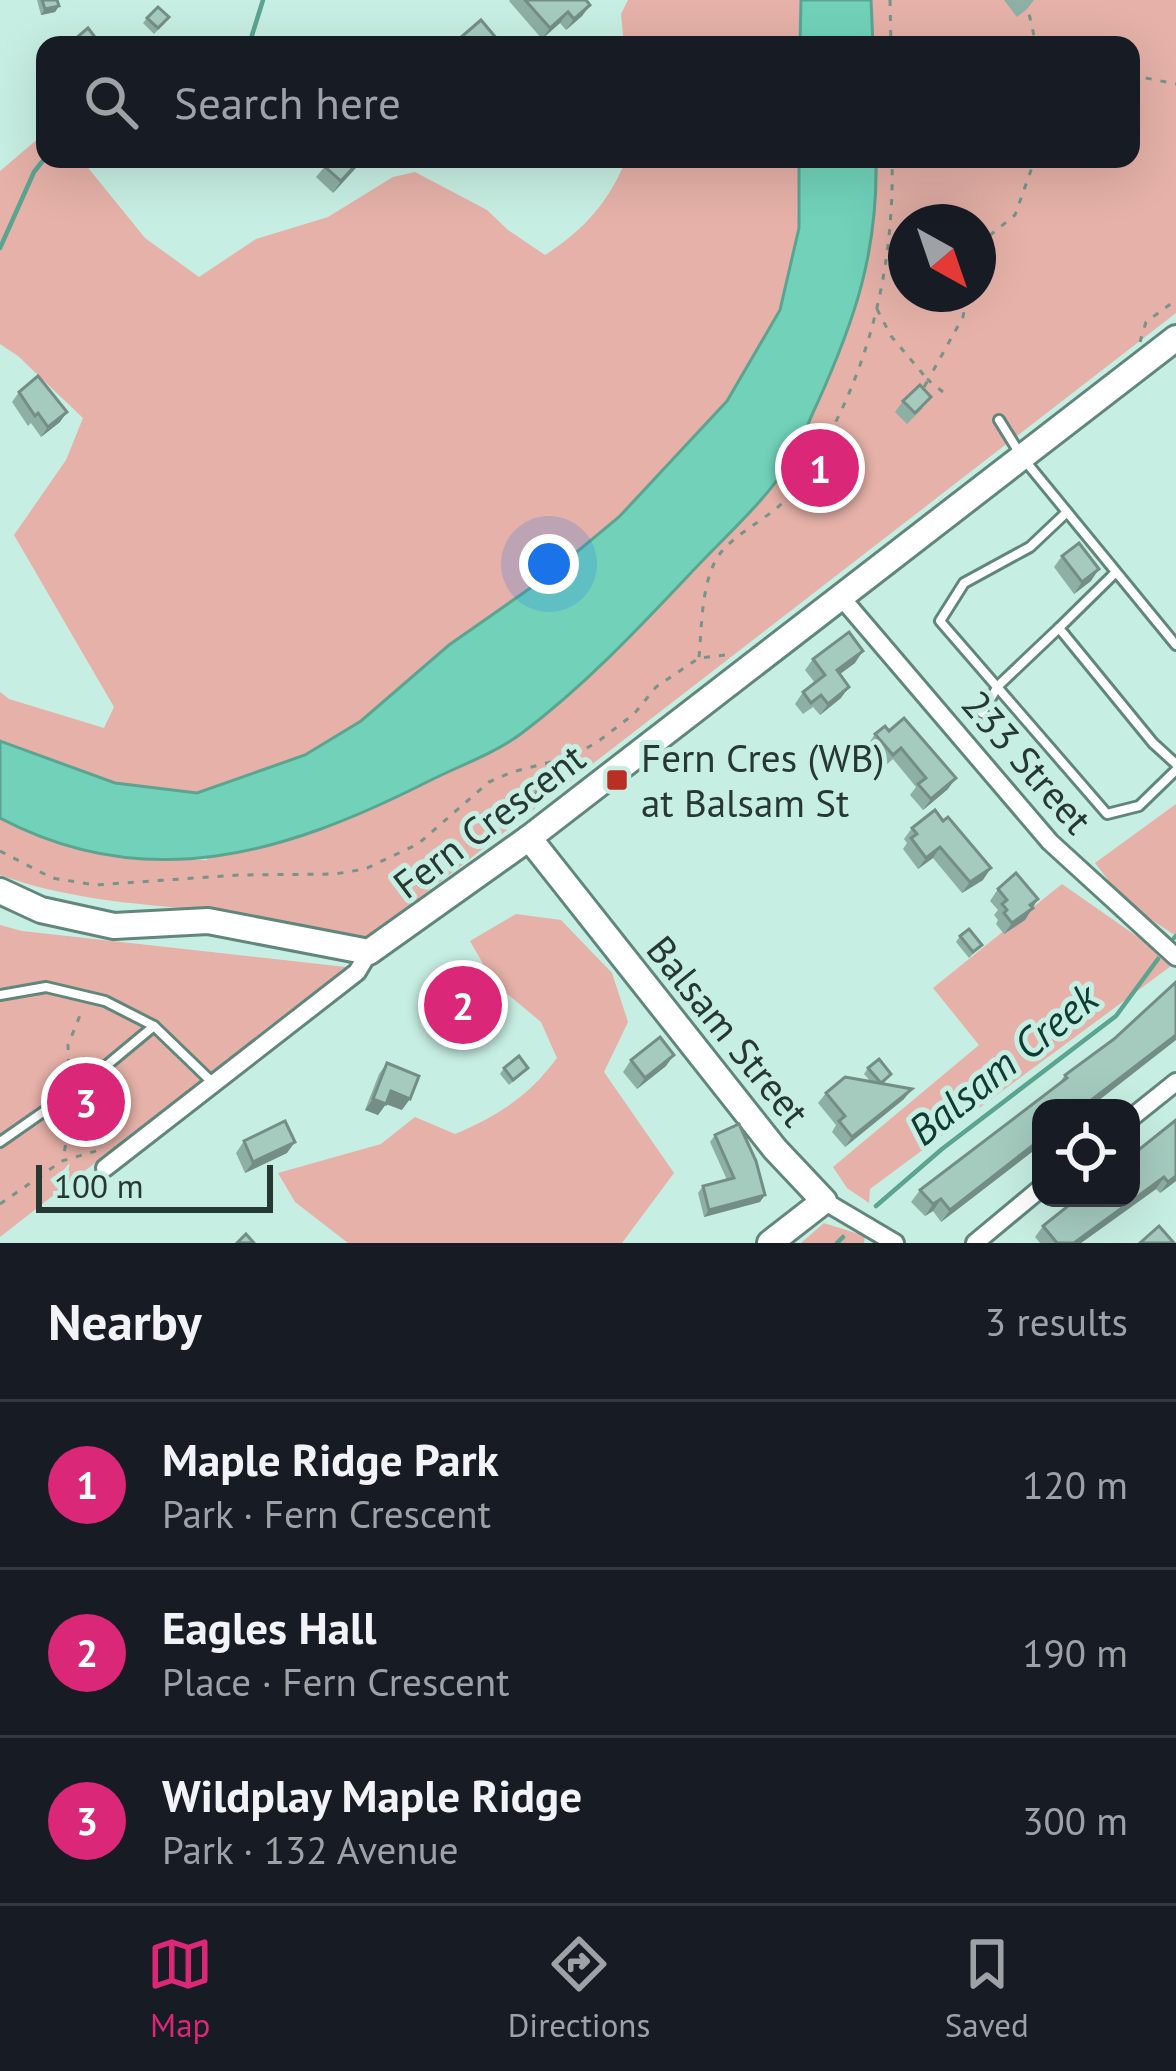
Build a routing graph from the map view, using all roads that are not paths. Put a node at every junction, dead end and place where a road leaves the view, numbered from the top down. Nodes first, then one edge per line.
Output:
1 (1176, 338) edge
2 (999, 420) dead end
3 (1022, 457) junction
4 (1066, 512) junction
5 (1114, 574) junction
6 (841, 597) junction
7 (1059, 628) junction
8 (1176, 645) edge
9 (998, 686) junction
10 (982, 713) dead end
11 (1176, 766) edge
12 (531, 828) junction
13 (0, 891) edge
14 (369, 952) junction
15 (1176, 957) edge
16 (0, 995) edge
17 (154, 1026) junction
18 (1176, 1082) edge
19 (214, 1084) junction
20 (1140, 1111) edge
21 (0, 1142) edge
22 (105, 1168) dead end
23 (1032, 1196) edge
24 (824, 1201) junction
25 (770, 1243) edge
26 (895, 1243) edge
27 (975, 1243) edge

1 - 3 street, Fern Crescent
2 - 3 lane
3 - 4 lane
3 - 6 street, Fern Crescent
4 - 5 lane
4 - 9 lane
5 - 7 lane
5 - 8 lane
6 - 12 street, Fern Crescent
6 - 15 street, 233 Street
7 - 9 lane
7 - 11 lane
9 - 10 lane
9 - 11 lane
12 - 14 street, Fern Crescent
12 - 24 street, Balsam Street
13 - 14 street
14 - 19 street
16 - 17 lane
17 - 19 lane
17 - 21 lane
18 - 20 street
19 - 22 street
23 - 27 street
24 - 25 street
24 - 26 street, Balsam Street

